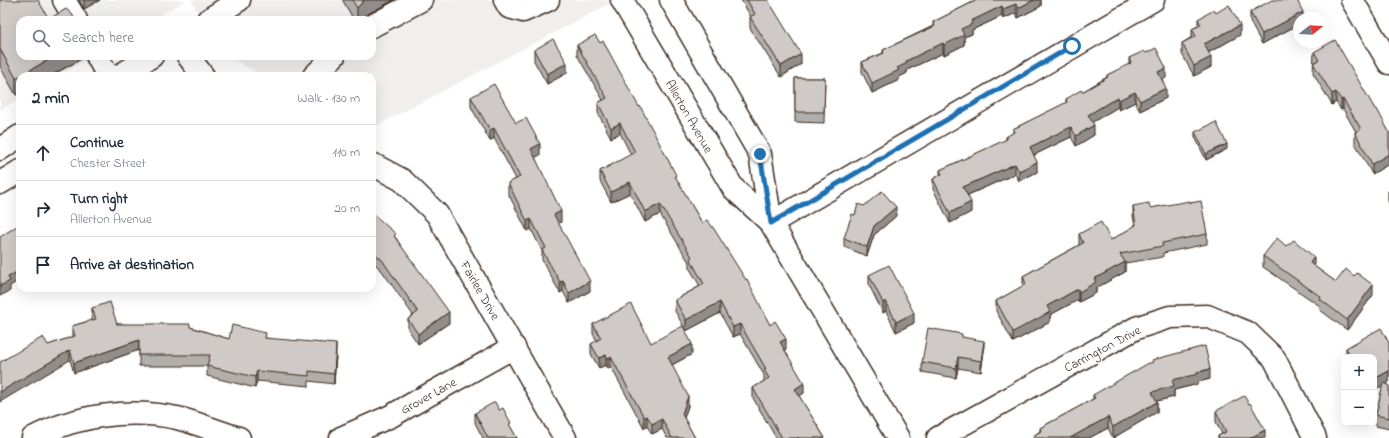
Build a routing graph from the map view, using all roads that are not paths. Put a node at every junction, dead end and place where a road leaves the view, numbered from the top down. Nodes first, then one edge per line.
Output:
1 (64, 0) edge
2 (239, 0) edge
3 (421, 0) edge
4 (548, 0) edge
5 (622, 0) edge
6 (671, 0) edge
7 (1153, 0) edge
8 (1352, 0) edge
9 (507, 4) edge
10 (74, 16) edge
11 (214, 16) edge
12 (376, 24) edge
13 (99, 60) edge
14 (145, 60) edge
15 (330, 60) edge
16 (1389, 63) edge
17 (106, 72) edge
18 (126, 72) edge
19 (318, 72) edge
20 (16, 139) edge
21 (0, 149) edge
22 (376, 166) edge
23 (16, 173) edge
24 (0, 183) edge
25 (771, 223) junction
26 (514, 347) junction
27 (33, 438) edge
28 (239, 438) edge
29 (340, 438) edge
30 (565, 438) edge
31 (898, 438) edge
32 (938, 438) edge
33 (1315, 438) edge

1 - 10 street
2 - 11 street
3 - 12 street
4 - 9 street
5 - 25 street, Allerton Avenue
6 - 25 street, Allerton Avenue
7 - 25 street
8 - 16 street
13 - 17 street
14 - 18 street
15 - 19 street
20 - 21 street
22 - 26 street, Fairlee Drive
23 - 24 street
25 - 31 street, Allerton Avenue
26 - 29 street, Grover Lane
26 - 30 street, Fairlee Drive
27 - 28 street
32 - 33 street, Carrington Drive

